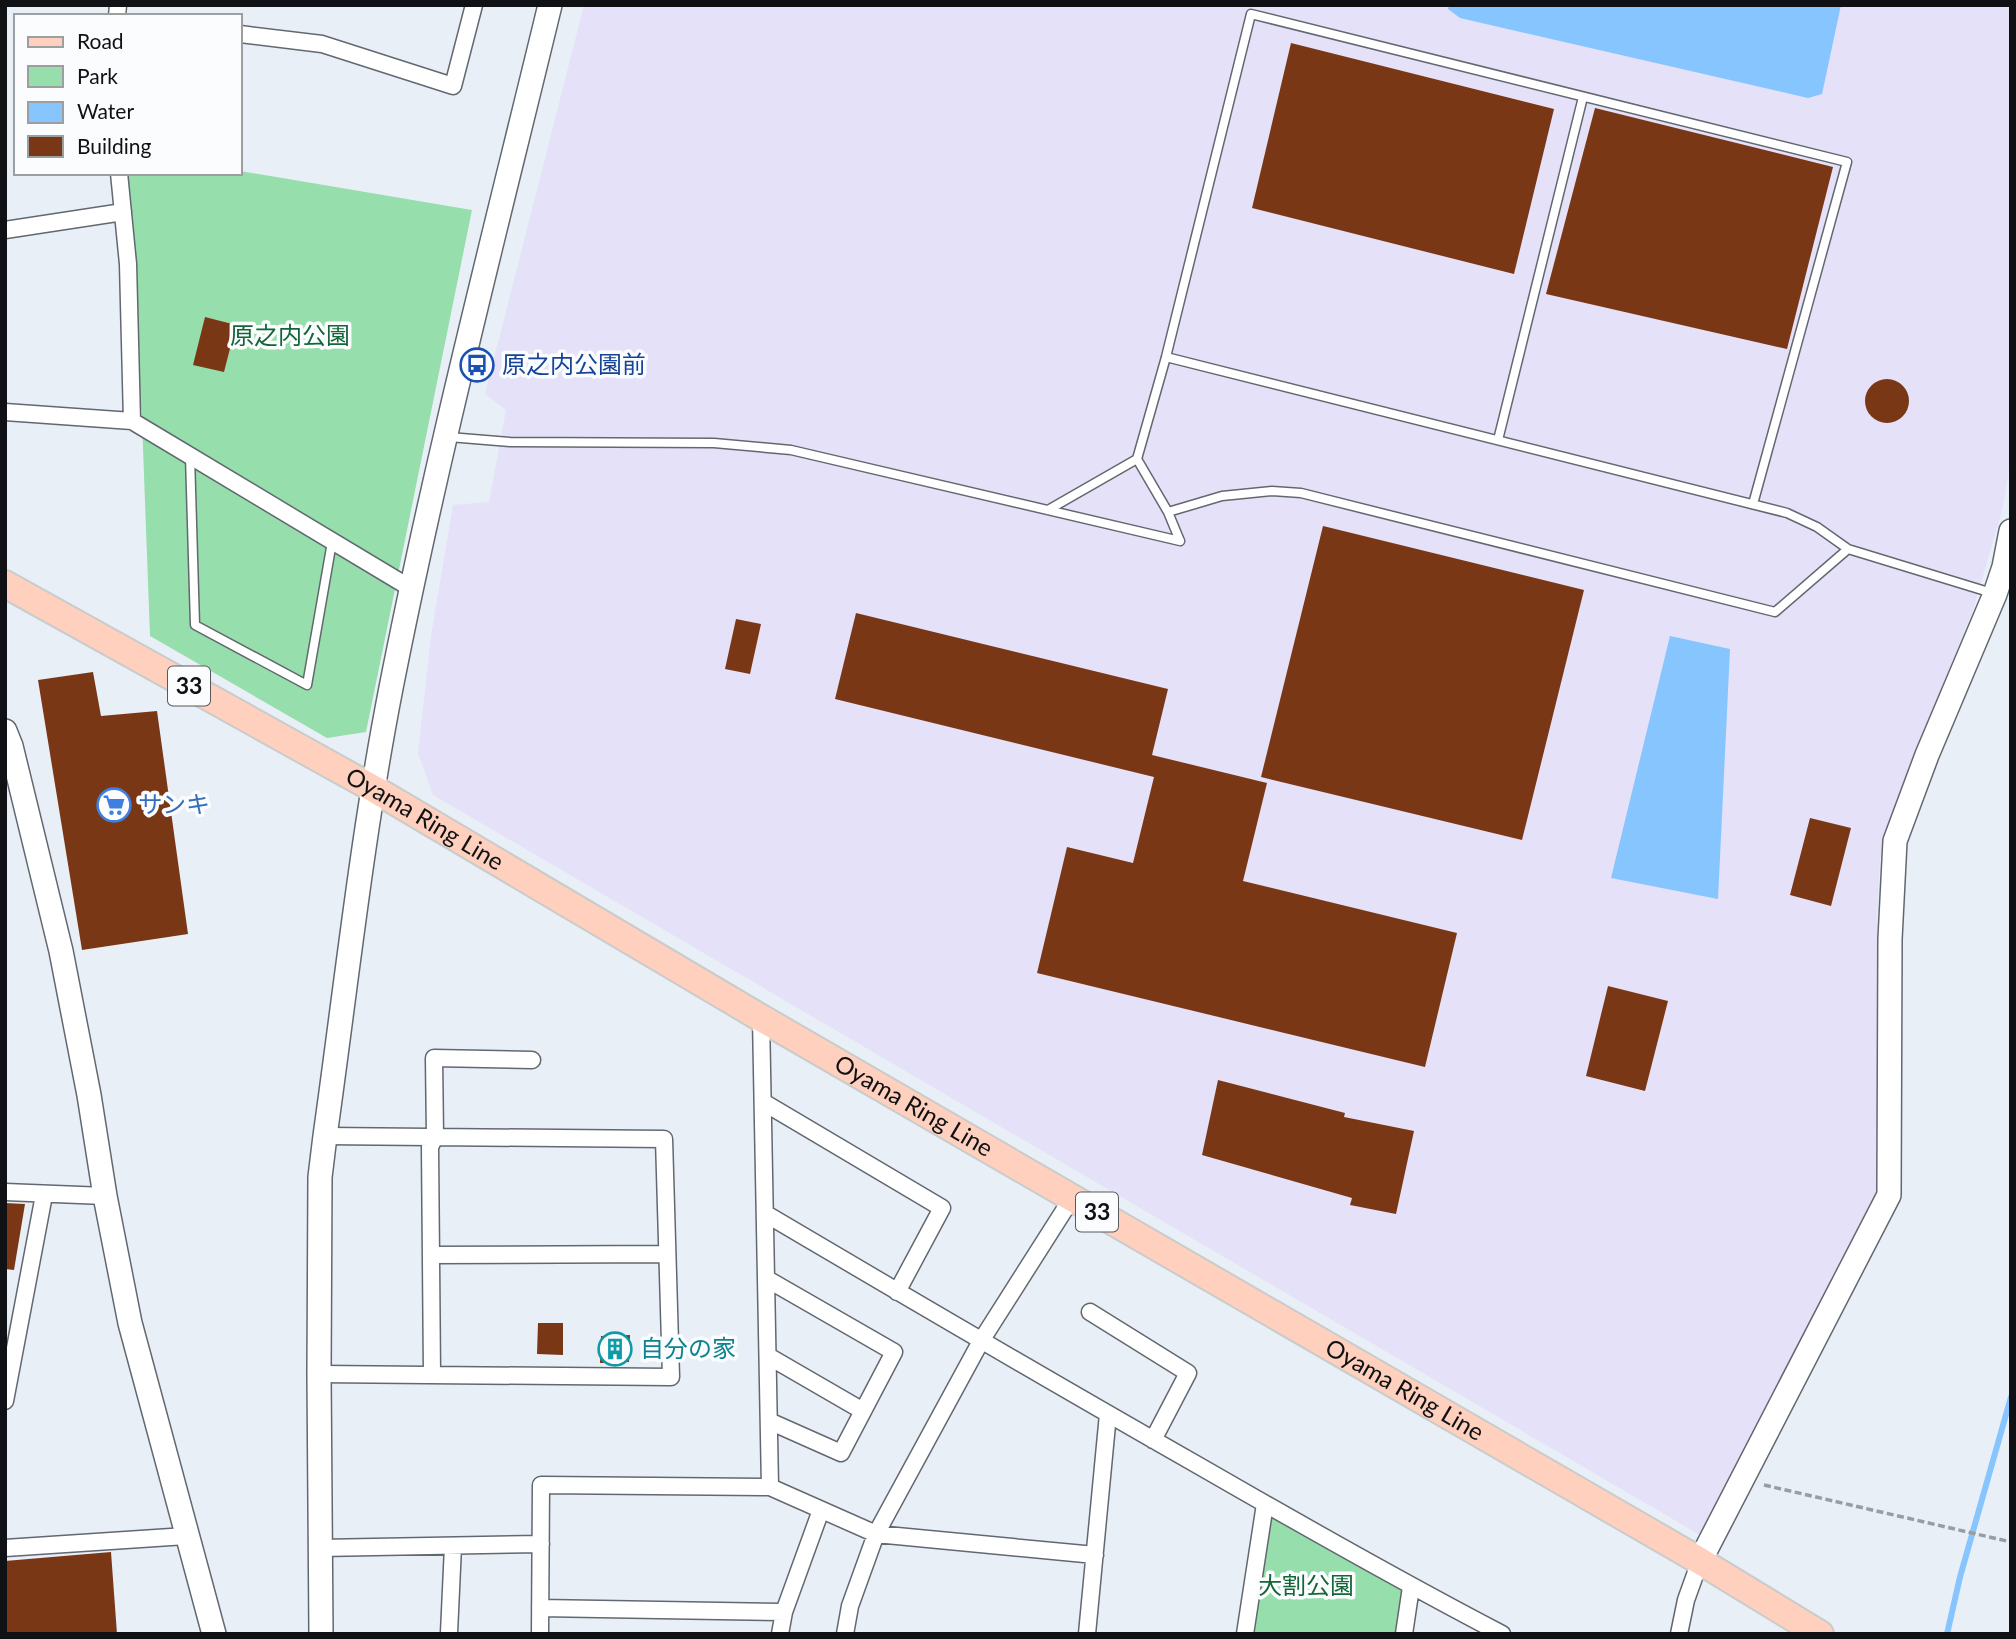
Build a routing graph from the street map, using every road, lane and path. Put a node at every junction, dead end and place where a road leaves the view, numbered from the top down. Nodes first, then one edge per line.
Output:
1 (474, 5) edge
2 (550, 5) edge
3 (242, 34) edge
4 (1583, 97) junction
5 (119, 175) edge
6 (123, 212) junction
7 (5, 230) edge
8 (1166, 357) junction
9 (5, 412) edge
10 (132, 421) junction
11 (446, 437) junction
12 (1498, 440) junction
13 (190, 456) junction
14 (1137, 459) junction
15 (1753, 504) junction
16 (1048, 510) junction
17 (1168, 512) junction
18 (2011, 531) edge
19 (332, 542) junction
20 (1849, 549) junction
21 (5, 584) edge
22 (412, 589) junction
23 (1995, 594) junction
24 (5, 731) edge
25 (374, 789) junction
26 (761, 1018) junction
27 (532, 1060) dead end
28 (763, 1102) junction
29 (325, 1136) junction
30 (435, 1136) junction
31 (5, 1192) edge
32 (44, 1195) junction
33 (105, 1196) junction
34 (1072, 1198) junction
35 (766, 1214) junction
36 (667, 1254) junction
37 (431, 1255) junction
38 (767, 1279) junction
39 (897, 1292) junction
40 (1090, 1312) dead end
41 (981, 1342) junction
42 (768, 1356) junction
43 (318, 1374) junction
44 (432, 1375) junction
45 (5, 1401) edge
46 (863, 1411) junction
47 (1108, 1414) junction
48 (769, 1421) junction
49 (1153, 1440) junction
50 (1742, 1480) junction
51 (770, 1487) junction
52 (1265, 1504) junction
53 (821, 1510) junction
54 (876, 1534) junction
55 (186, 1536) junction
56 (2011, 1542) edge
57 (541, 1544) junction
58 (453, 1546) junction
59 (5, 1548) edge
60 (320, 1548) junction
61 (1095, 1555) junction
62 (1700, 1561) junction
63 (1411, 1587) junction
64 (540, 1608) junction
65 (784, 1612) junction
66 (449, 1633) edge
67 (214, 1634) edge
68 (321, 1634) edge
69 (540, 1634) edge
70 (780, 1634) edge
71 (845, 1634) edge
72 (1087, 1634) edge
73 (1245, 1634) edge
74 (1404, 1634) edge
75 (1502, 1634) edge
76 (1679, 1634) edge
77 (1820, 1634) edge

1 - 3 street
2 - 11 street
4 - 8 lane
4 - 12 lane
4 - 15 lane
5 - 6 street
6 - 7 street
6 - 10 street
8 - 12 lane
8 - 14 lane
9 - 10 street
10 - 13 street
11 - 16 lane
11 - 22 street
12 - 15 lane
13 - 19 street
13 - 19 lane
14 - 16 lane
14 - 17 lane
15 - 20 lane
16 - 17 lane
17 - 20 lane
18 - 23 street
19 - 22 street
20 - 23 lane
21 - 25 main road, Oyama Ring Line / 33
22 - 25 street
23 - 50 street
24 - 33 street
25 - 26 main road, Oyama Ring Line / 33
25 - 29 street
26 - 28 street
26 - 34 main road, Oyama Ring Line / 33
27 - 30 street
28 - 35 street
28 - 39 street
29 - 30 street
29 - 43 street
30 - 36 street
30 - 37 street
31 - 32 street
32 - 33 street
32 - 45 street
33 - 55 street
34 - 41 street
34 - 62 main road, Oyama Ring Line / 33
35 - 38 street
35 - 39 street
36 - 37 street
36 - 44 street
37 - 44 street
38 - 42 street
38 - 46 street
39 - 41 street
40 - 49 street
41 - 47 street
41 - 54 street
42 - 46 street
42 - 48 street
43 - 44 street
43 - 60 street
46 - 48 street
47 - 49 street
47 - 61 street
48 - 51 street
49 - 52 street
50 - 56 path
50 - 62 street
51 - 53 street
51 - 57 street
52 - 63 street
52 - 73 street
53 - 54 street
53 - 65 street
54 - 61 street
54 - 71 street
55 - 59 street
55 - 67 street
57 - 58 street
57 - 64 street
58 - 60 street
58 - 66 street
60 - 68 street
61 - 72 street
62 - 76 street
62 - 77 main road, Oyama Ring Line / 33
63 - 74 street
63 - 75 street
64 - 65 street
64 - 69 street
65 - 70 street

